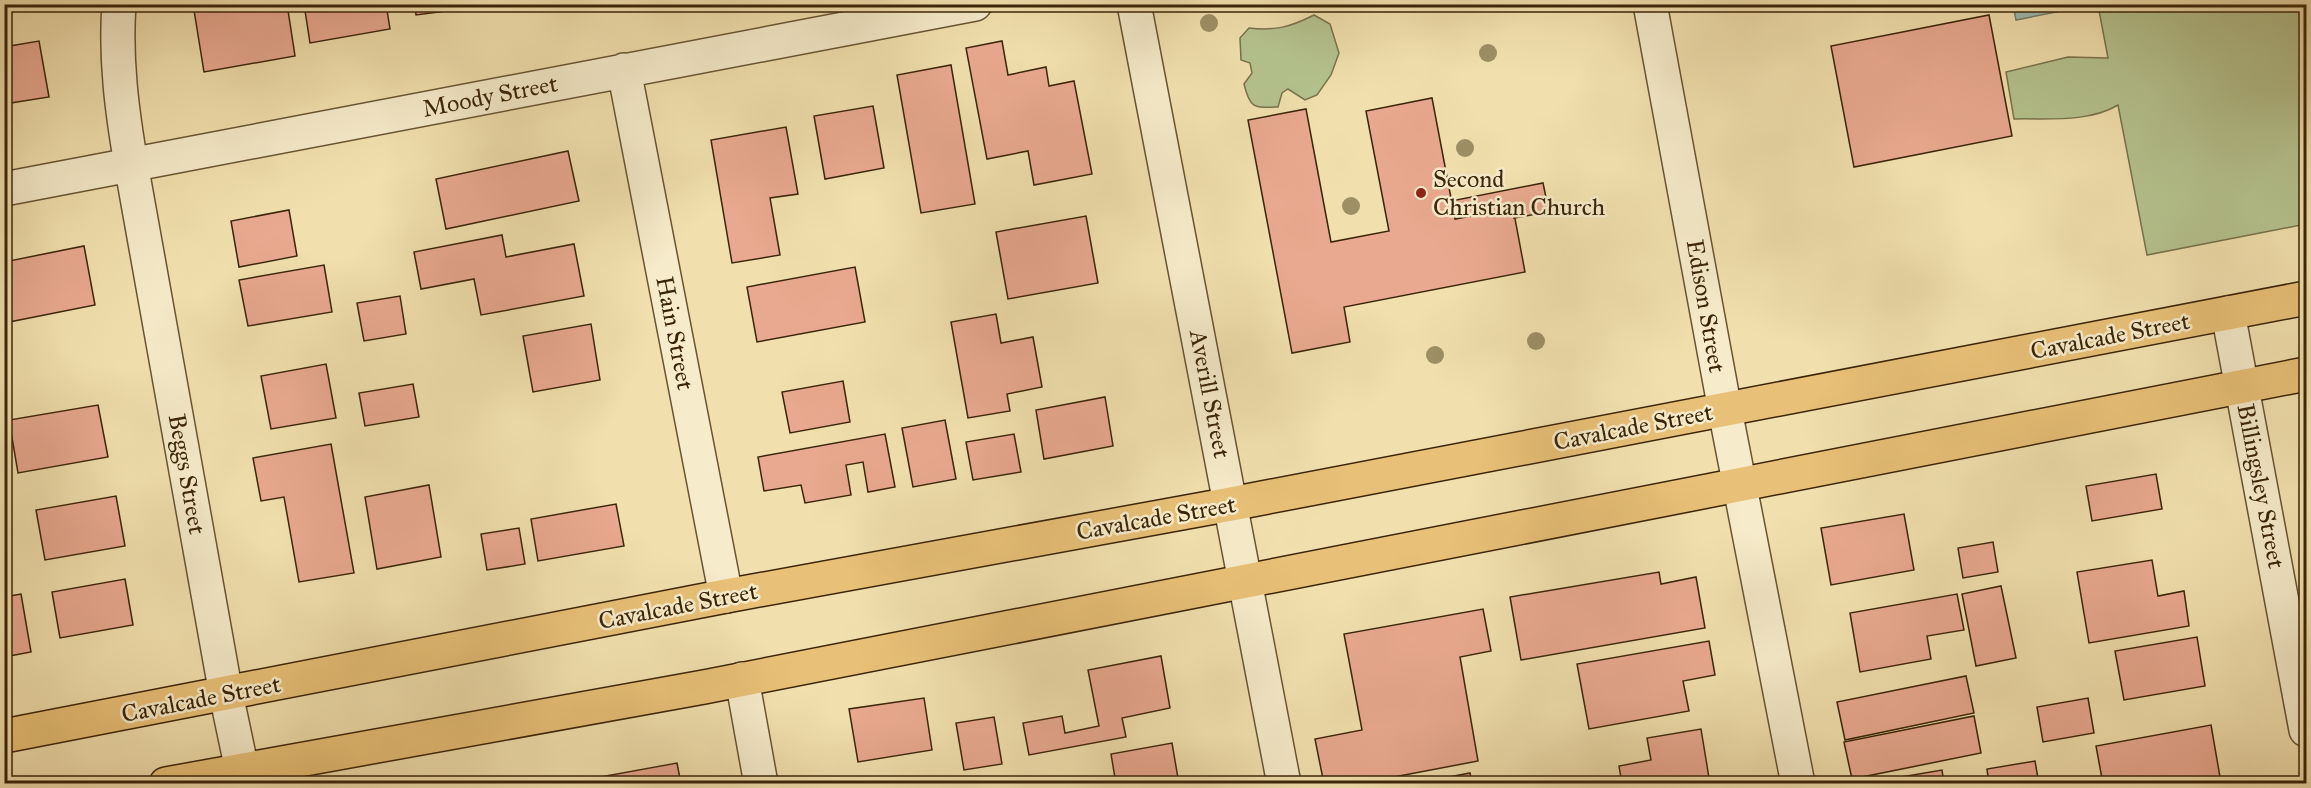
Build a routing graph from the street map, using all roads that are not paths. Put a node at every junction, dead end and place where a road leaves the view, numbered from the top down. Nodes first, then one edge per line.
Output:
1 (119, 4) edge
2 (975, 4) edge
3 (1134, 4) edge
4 (1650, 4) edge
5 (624, 70) junction
6 (131, 164) junction
7 (4, 189) edge
8 (2307, 298) edge
9 (2228, 313) junction
10 (2307, 375) edge
11 (2242, 387) junction
12 (1725, 410) junction
13 (1739, 485) junction
14 (1231, 504) junction
15 (1246, 581) junction
16 (726, 596) junction
17 (742, 679) junction
18 (226, 694) junction
19 (2307, 730) edge
20 (4, 736) edge
21 (243, 776) edge
22 (166, 783) edge
23 (761, 783) edge
24 (1284, 783) edge
25 (1798, 783) edge

1 - 6 street, Beggs Street
2 - 5 street, Moody Street
3 - 14 street, Averill Street
4 - 12 street, Edison Street
5 - 6 street, Moody Street
5 - 16 street, Hain Street
6 - 7 street, Moody Street
6 - 18 street, Beggs Street
8 - 9 main road, Cavalcade Street
9 - 11 street, Billingsley Street
9 - 12 main road, Cavalcade Street
10 - 11 main road
11 - 13 main road
11 - 19 street, Billingsley Street
12 - 13 street, Edison Street
12 - 14 main road, Cavalcade Street
13 - 15 main road
13 - 25 street, Edison Street
14 - 15 street, Averill Street
14 - 16 main road, Cavalcade Street
15 - 17 main road
15 - 24 street, Averill Street
16 - 18 main road, Cavalcade Street
17 - 21 main road
17 - 23 street
18 - 20 main road, Cavalcade Street
18 - 21 street, Beggs Street
21 - 22 main road

